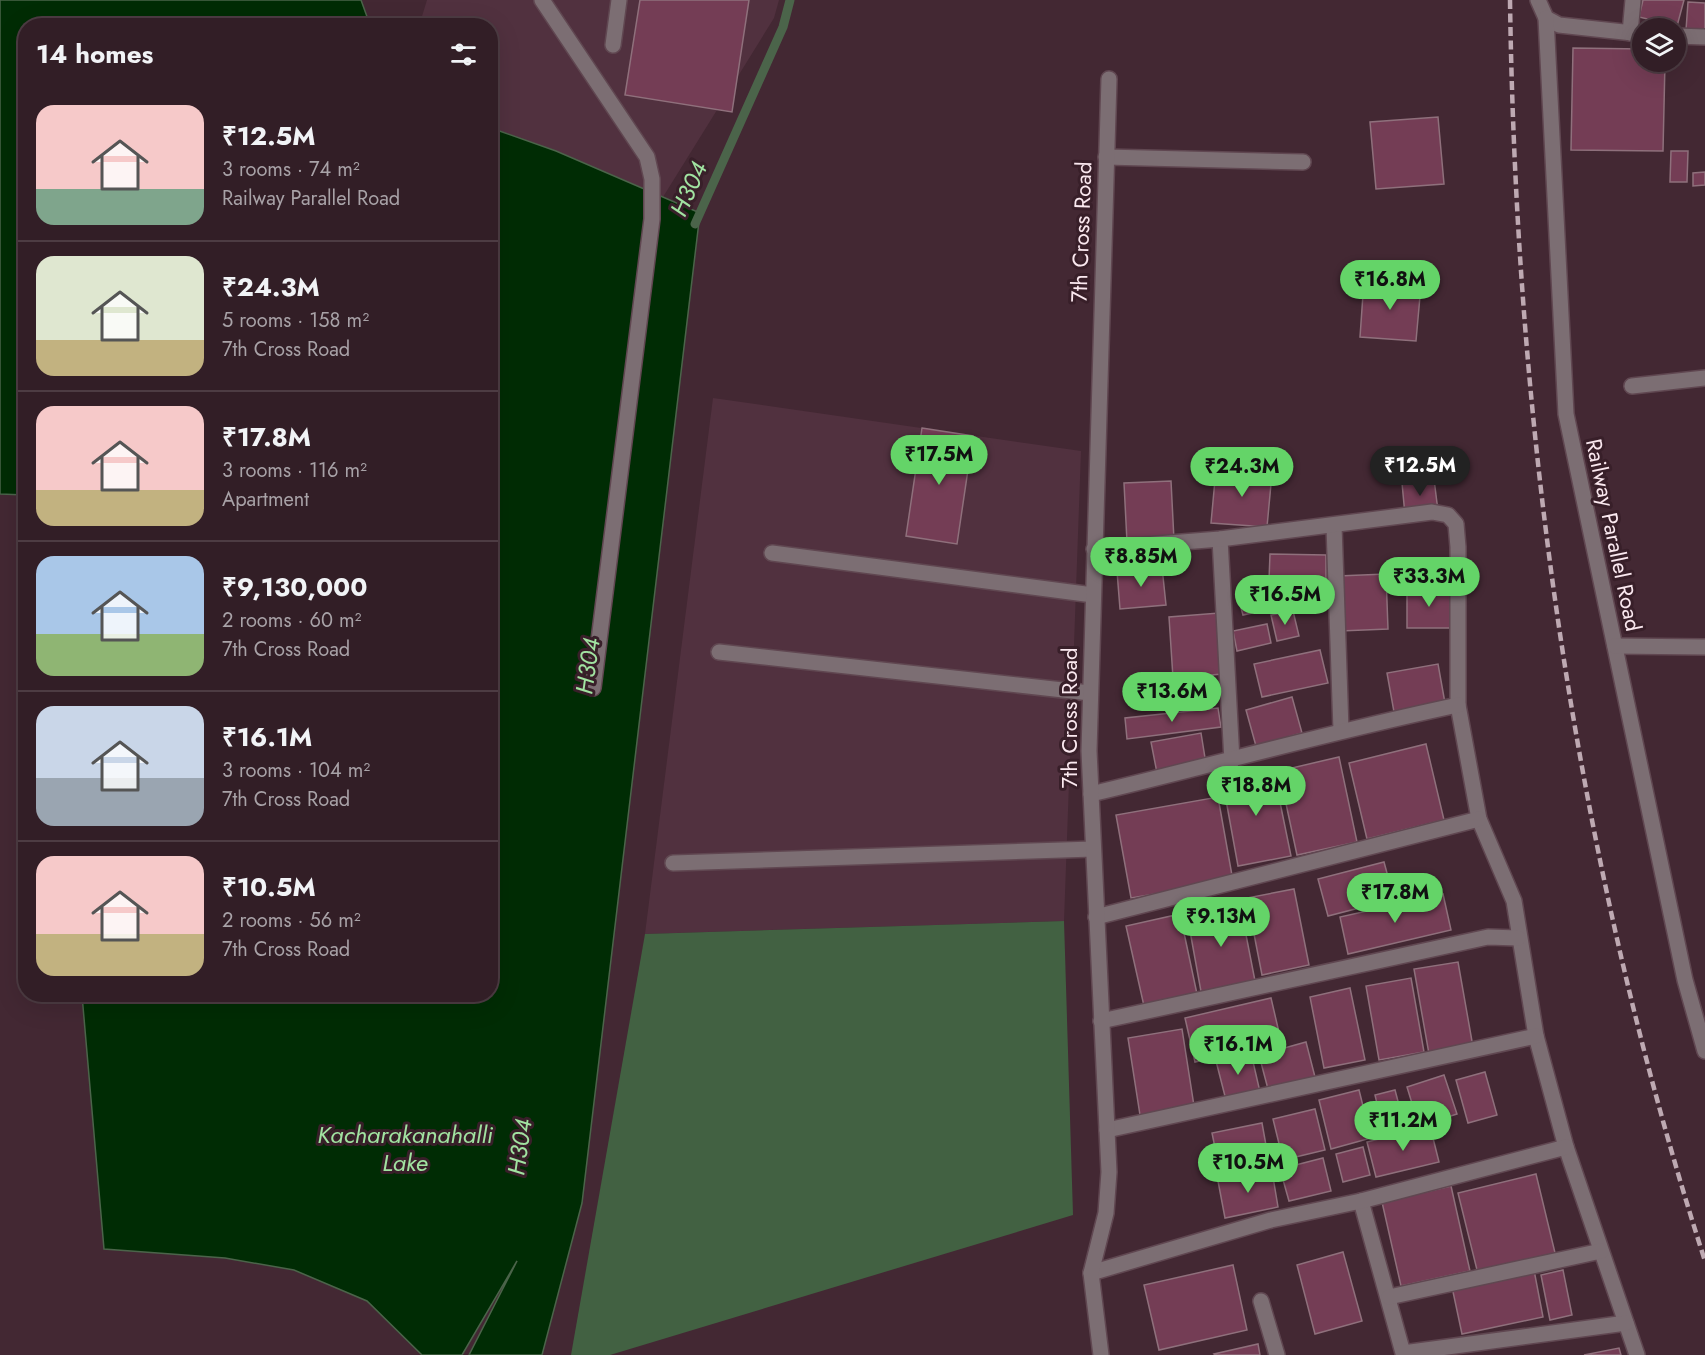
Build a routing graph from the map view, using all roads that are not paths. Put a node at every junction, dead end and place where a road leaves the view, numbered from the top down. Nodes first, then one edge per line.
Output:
1 (542, 0) edge
2 (618, 0) edge
3 (1538, 0) edge
4 (1633, 0) edge
5 (1546, 18) junction
6 (1635, 18) edge
7 (1632, 33) edge
8 (1686, 36) edge
9 (1705, 37) edge
10 (613, 45) dead end
11 (1109, 79) dead end
12 (1106, 157) junction
13 (1303, 162) dead end
14 (1705, 378) edge
15 (1632, 386) dead end
16 (1334, 526) junction
17 (1220, 539) junction
18 (1094, 549) junction
19 (772, 553) dead end
20 (1093, 595) junction
21 (1615, 646) junction
22 (1705, 646) edge
23 (719, 652) dead end
24 (593, 688) dead end
25 (1090, 693) junction
26 (1458, 705) junction
27 (1341, 730) junction
28 (1232, 761) junction
29 (1090, 794) junction
30 (1479, 819) junction
31 (1093, 849) junction
32 (673, 863) dead end
33 (1096, 917) junction
34 (1518, 938) junction
35 (1705, 992) edge
36 (1689, 994) junction
37 (1101, 1021) junction
38 (1536, 1036) junction
39 (1705, 1051) edge
40 (1107, 1130) junction
41 (1566, 1147) junction
42 (1361, 1201) junction
43 (1601, 1251) junction
44 (1091, 1273) junction
45 (1389, 1297) junction
46 (1261, 1301) dead end
47 (1626, 1323) junction
48 (1403, 1354) edge
49 (1101, 1355) edge
50 (1277, 1355) edge
51 (1637, 1355) edge

1 - 24 street
2 - 10 street
3 - 5 street
4 - 6 street
5 - 7 street
5 - 21 street, Railway Parallel Road
8 - 9 street
11 - 12 street, 7th Cross Road
12 - 13 street
12 - 18 street, 7th Cross Road
14 - 15 street
16 - 17 street
16 - 26 street
16 - 27 street
17 - 18 street
17 - 28 street
18 - 20 street, 7th Cross Road
19 - 20 street
20 - 25 street, 7th Cross Road
21 - 22 street
21 - 36 street, Railway Parallel Road
23 - 25 street
25 - 29 street, 7th Cross Road
26 - 27 street
26 - 30 street
27 - 28 street
28 - 29 street
29 - 31 street, 7th Cross Road
30 - 33 street
30 - 34 street
31 - 32 street
31 - 33 street, 7th Cross Road
33 - 37 street, 7th Cross Road
34 - 37 street
34 - 38 street
35 - 36 street
36 - 39 street, Railway Parallel Road
37 - 40 street, 7th Cross Road
38 - 40 street
38 - 41 street
40 - 44 street, 7th Cross Road
41 - 42 street
41 - 43 street
42 - 44 street
42 - 45 street
43 - 45 street
43 - 47 street
44 - 49 street, 7th Cross Road
45 - 48 street
46 - 50 street
47 - 48 street
47 - 51 street

